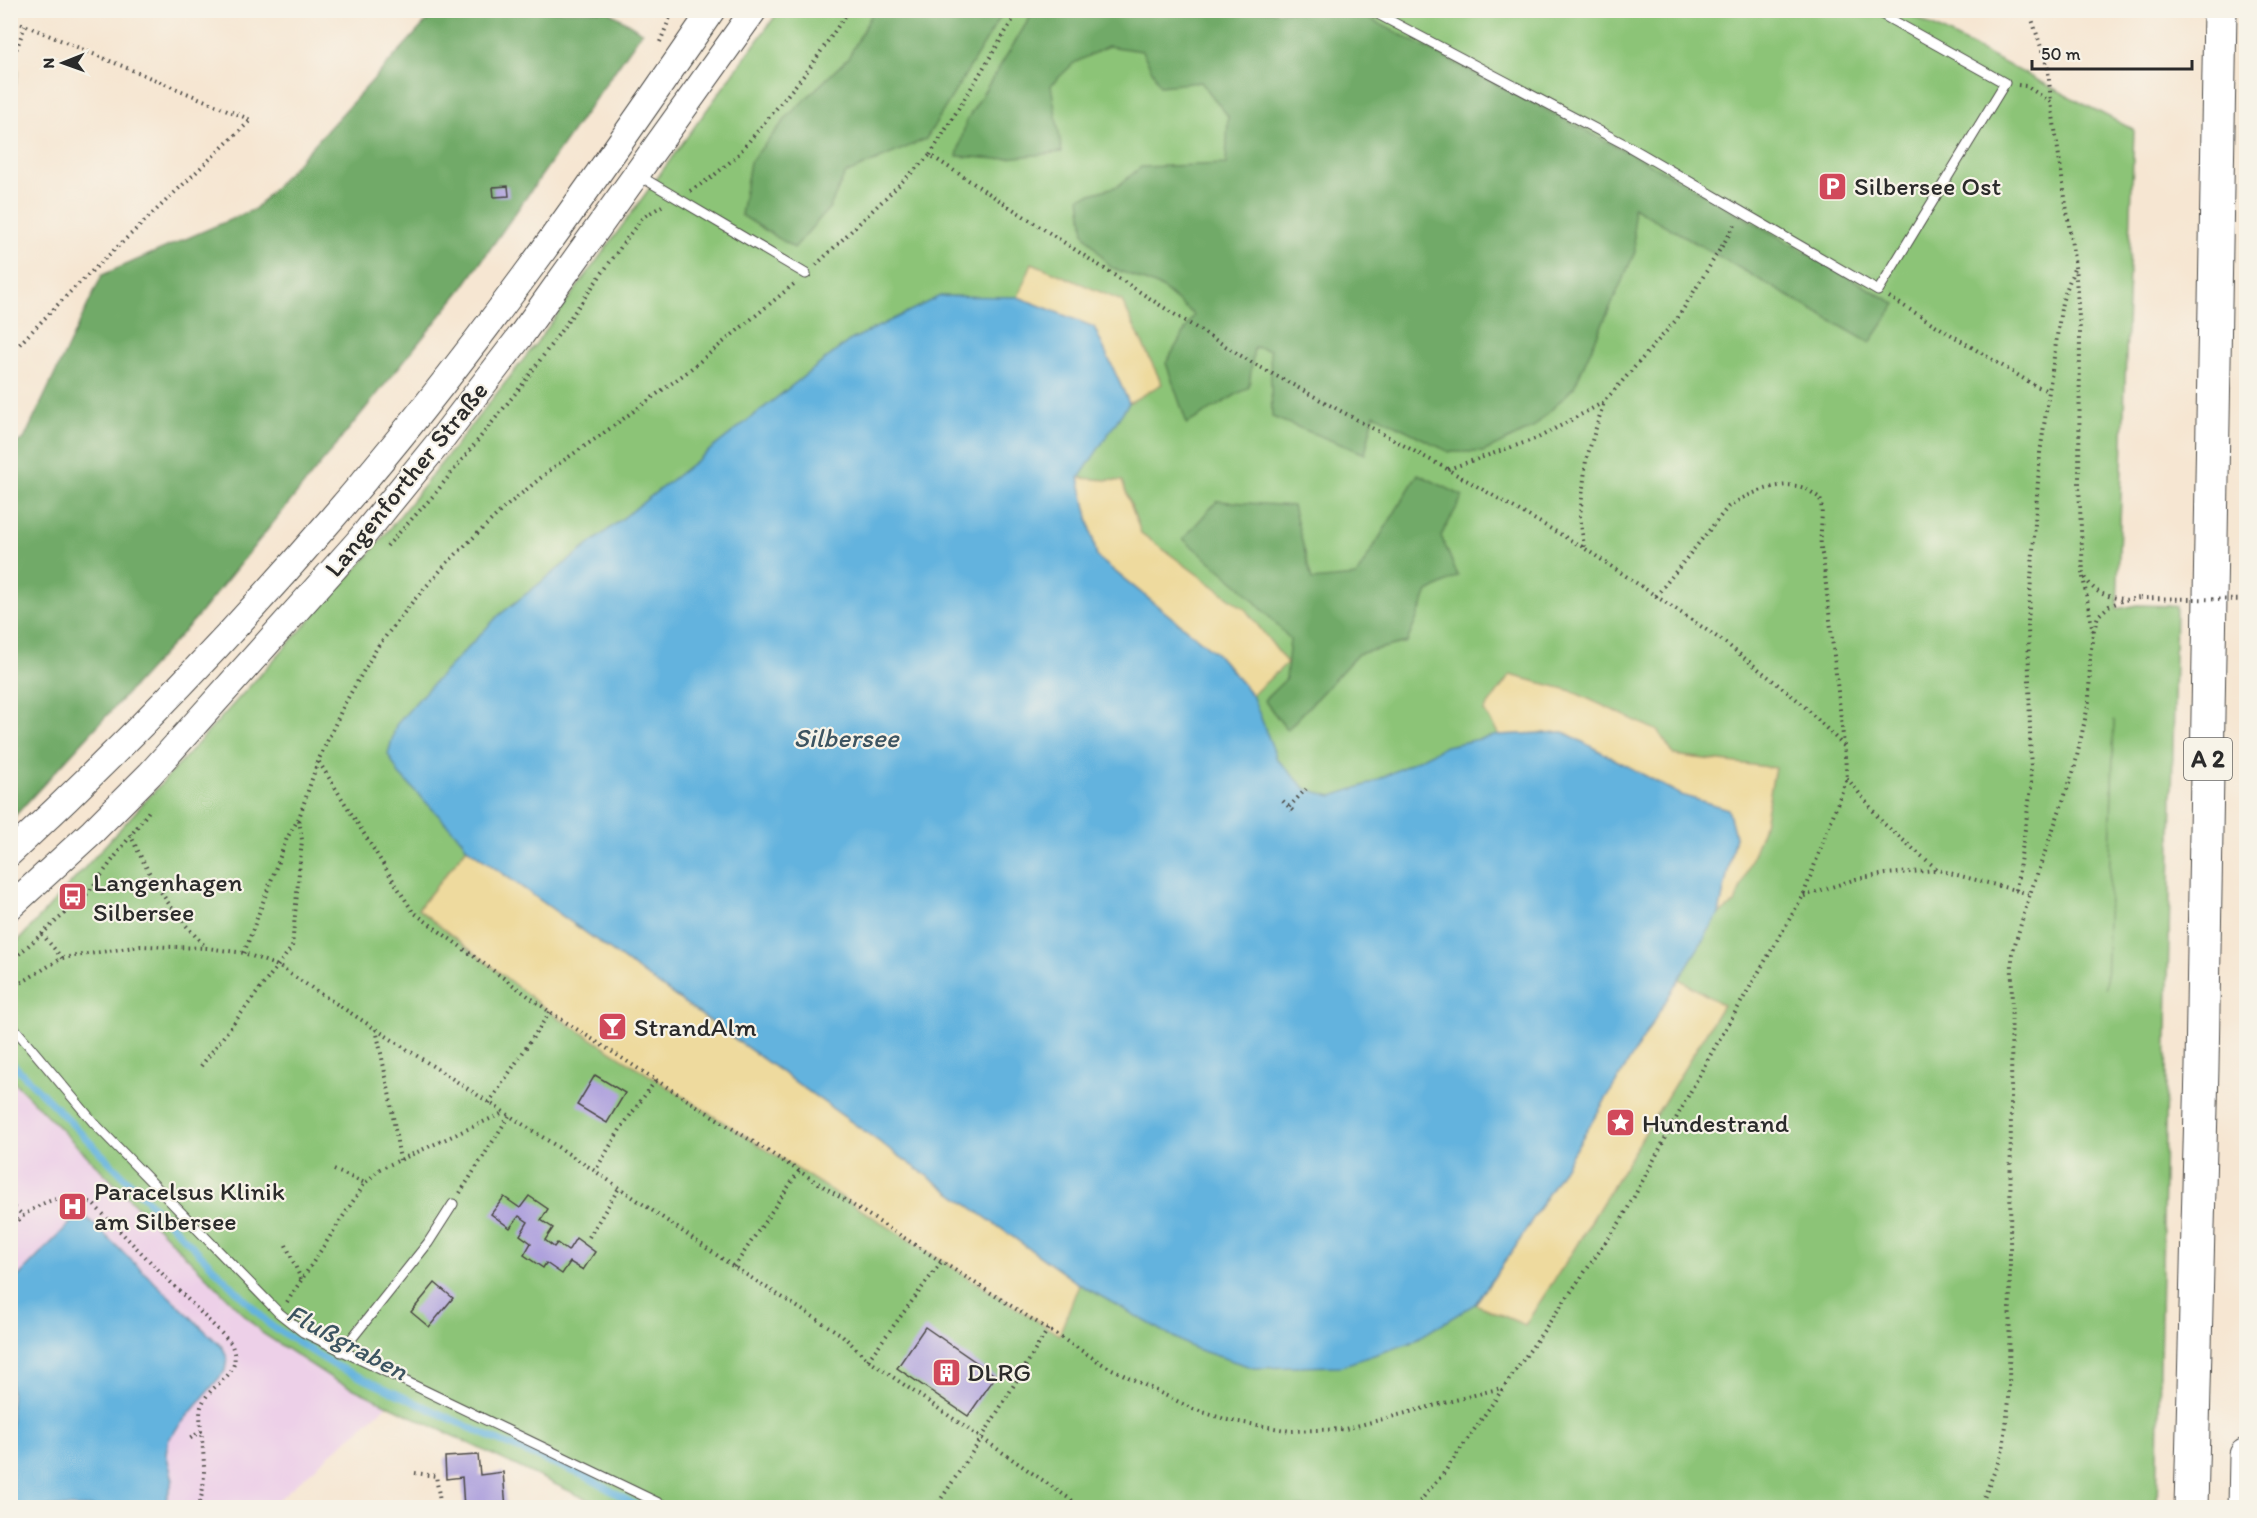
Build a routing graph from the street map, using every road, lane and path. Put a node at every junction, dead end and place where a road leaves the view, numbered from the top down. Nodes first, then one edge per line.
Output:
1 (672, 10) edge
2 (712, 10) edge
3 (754, 10) edge
4 (849, 10) edge
5 (1018, 10) edge
6 (1370, 10) edge
7 (1874, 10) edge
8 (2029, 10) edge
9 (2220, 10) edge
10 (10, 19) edge
11 (25, 26) junction
12 (658, 49) dead end
13 (10, 66) edge
14 (2005, 84) junction
15 (2051, 102) junction
16 (930, 155) junction
17 (638, 175) junction
18 (678, 198) junction
19 (1742, 213) junction
20 (2075, 266) junction
21 (806, 274) junction
22 (1878, 291) junction
23 (10, 354) edge
24 (2048, 391) junction
25 (1604, 402) junction
26 (1447, 469) junction
27 (385, 548) dead end
28 (1584, 548) junction
29 (2083, 573) junction
30 (1656, 596) junction
31 (2124, 600) junction
32 (2247, 600) edge
33 (2093, 633) junction
34 (1844, 746) junction
35 (318, 761) junction
36 (1847, 778) junction
37 (1306, 789) dead end
38 (1283, 801) dead end
39 (153, 807) dead end
40 (1289, 807) junction
41 (1294, 812) dead end
42 (298, 818) junction
43 (130, 834) junction
44 (10, 853) edge
45 (1938, 870) junction
46 (2016, 890) junction
47 (2030, 894) junction
48 (1803, 896) junction
49 (10, 907) edge
50 (42, 934) junction
51 (207, 948) junction
52 (244, 953) junction
53 (62, 958) junction
54 (10, 962) edge
55 (278, 966) junction
56 (10, 982) edge
57 (550, 1012) junction
58 (10, 1023) edge
59 (375, 1029) junction
60 (201, 1066) dead end
61 (656, 1080) junction
62 (489, 1102) junction
63 (504, 1112) junction
64 (509, 1116) junction
65 (400, 1160) junction
66 (334, 1170) dead end
67 (799, 1171) junction
68 (595, 1172) junction
69 (365, 1183) junction
70 (619, 1188) junction
71 (10, 1204) edge
72 (453, 1204) joint
73 (24, 1216) junction
74 (10, 1229) edge
75 (589, 1237) dead end
76 (286, 1245) dead end
77 (942, 1261) dead end
78 (734, 1267) junction
79 (301, 1280) junction
80 (279, 1313) junction
81 (1048, 1329) junction
82 (341, 1352) junction
83 (868, 1360) junction
84 (1501, 1388) junction
85 (201, 1431) junction
86 (981, 1439) junction
87 (188, 1440) dead end
88 (2247, 1455) edge
89 (415, 1473) dead end
90 (198, 1508) edge
91 (376, 1508) edge
92 (433, 1508) edge
93 (441, 1508) edge
94 (669, 1508) edge
95 (935, 1508) edge
96 (1083, 1508) edge
97 (1414, 1508) edge
98 (1980, 1508) edge
99 (2191, 1508) edge
100 (2246, 1508) edge

1 - 12 path
2 - 44 main road, Langenforther Straße
3 - 17 main road, Langenforther Straße
4 - 18 path
5 - 16 path
6 - 19 lane
7 - 14 lane
8 - 15 path
9 - 99 highway, A 2
10 - 11 path
11 - 13 path
11 - 23 path
14 - 15 path
14 - 22 lane
15 - 20 path
16 - 21 path
16 - 26 path
17 - 18 lane
17 - 49 main road, Langenforther Straße
18 - 21 lane
18 - 27 path
19 - 22 lane
19 - 25 path
20 - 24 path
20 - 29 path
21 - 35 path
22 - 24 path
24 - 46 path
25 - 26 path
25 - 28 path
26 - 28 path
28 - 30 path
29 - 31 path
29 - 33 path
30 - 34 path
30 - 34 path
31 - 32 path, bridge
31 - 33 path
33 - 47 path
34 - 36 path
35 - 42 path
35 - 57 path
36 - 45 path
36 - 48 path
37 - 40 path
38 - 40 path
39 - 43 path
40 - 41 path
42 - 52 path
42 - 55 path
43 - 50 path
43 - 51 path
45 - 46 path
45 - 48 path
46 - 47 path
47 - 98 path
48 - 84 path
50 - 53 path
50 - 54 path
51 - 52 path
51 - 53 path
52 - 55 path
53 - 56 path
55 - 59 path
55 - 60 path
57 - 61 path
57 - 62 path
58 - 80 lane
59 - 62 path
59 - 65 path
61 - 67 path
61 - 68 path
62 - 63 path
63 - 64 path
63 - 65 path
64 - 68 path
64 - 72 path
65 - 69 path
66 - 69 path
67 - 78 path
67 - 81 path
68 - 70 path
69 - 79 path
70 - 75 path
70 - 78 path
71 - 73 path
72 - 82 lane
73 - 74 path
73 - 85 path
76 - 79 path
77 - 83 path
78 - 83 path
79 - 80 path
80 - 82 lane
81 - 84 path
81 - 86 path
82 - 94 lane
83 - 86 path
84 - 97 path
85 - 87 path
85 - 90 path
86 - 95 path
86 - 96 path
88 - 100 highway
89 - 93 path
91 - 92 path

